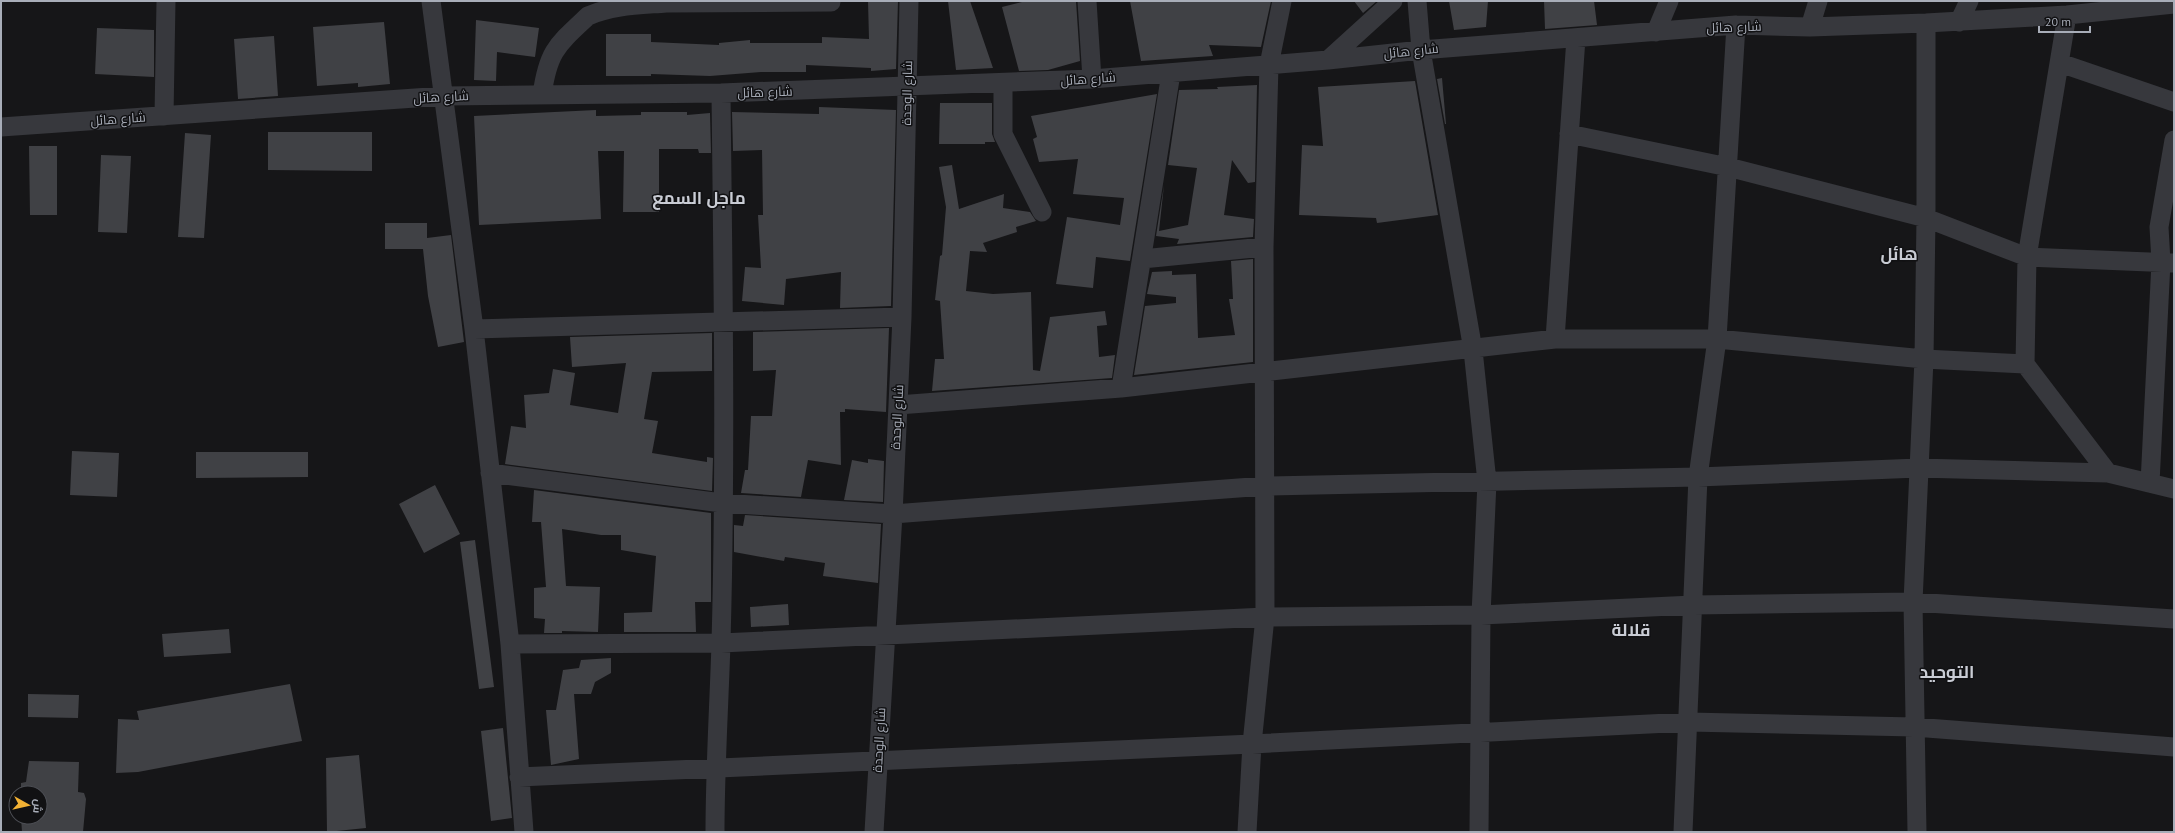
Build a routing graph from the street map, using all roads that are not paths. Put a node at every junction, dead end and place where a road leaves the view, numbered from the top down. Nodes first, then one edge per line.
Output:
1 (166, 1) edge
2 (431, 1) edge
3 (909, 1) edge
4 (1087, 1) edge
5 (1282, 1) edge
6 (1393, 1) edge
7 (1417, 1) edge
8 (1669, 1) edge
9 (1818, 1) edge
10 (1969, 1) edge
11 (831, 2) edge
12 (2174, 4) edge
13 (2096, 6) edge
14 (2067, 15) junction
15 (1959, 22) junction
16 (1926, 24) junction
17 (1736, 25) junction
18 (1810, 27) junction
19 (1656, 32) junction
20 (1576, 38) junction
21 (1421, 50) junction
22 (1328, 60) junction
23 (2060, 64) junction
24 (1269, 65) junction
25 (1171, 73) junction
26 (1092, 79) junction
27 (1003, 84) junction
28 (907, 87) junction
29 (721, 93) junction
30 (542, 95) junction
31 (444, 96) junction
32 (2174, 102) edge
33 (164, 116) junction
34 (1, 127) edge
35 (1569, 134) junction
36 (2174, 140) edge
37 (1728, 167) junction
38 (1042, 212) dead end
39 (1926, 218) junction
40 (1264, 247) junction
41 (2027, 257) junction
42 (1142, 259) junction
43 (2168, 263) edge
44 (902, 317) junction
45 (724, 322) junction
46 (474, 329) junction
47 (1555, 340) junction
48 (1717, 340) junction
49 (1473, 350) junction
50 (1924, 360) junction
51 (2025, 364) junction
52 (1263, 372) junction
53 (1121, 388) junction
54 (898, 405) junction
55 (1918, 468) junction
56 (490, 473) junction
57 (2108, 473) junction
58 (1698, 477) junction
59 (1487, 482) junction
60 (2150, 483) junction
61 (1265, 486) junction
62 (2174, 489) edge
63 (722, 503) junction
64 (893, 514) junction
65 (1913, 602) junction
66 (1693, 606) junction
67 (1481, 615) junction
68 (1265, 618) junction
69 (2174, 618) edge
70 (885, 636) junction
71 (721, 643) junction
72 (510, 644) junction
73 (1689, 722) junction
74 (1914, 727) junction
75 (1480, 733) junction
76 (1252, 744) junction
77 (2174, 747) edge
78 (878, 760) junction
79 (715, 768) junction
80 (519, 777) junction
81 (524, 832) edge
82 (715, 832) edge
83 (874, 832) edge
84 (1247, 832) edge
85 (1479, 832) edge
86 (1683, 832) edge
87 (1917, 832) edge

1 - 33 street
2 - 31 street
3 - 28 street, شارع الوحدة
4 - 26 street
5 - 24 street
6 - 22 street
7 - 21 street
8 - 19 street
9 - 18 street
10 - 15 street
11 - 30 street
12 - 13 street, شارع هائل
13 - 14 street, شارع هائل
14 - 15 street, شارع هائل
14 - 23 street
15 - 16 street, شارع هائل
16 - 18 street, شارع هائل
16 - 39 street
17 - 18 street, شارع هائل
17 - 19 street, شارع هائل
17 - 37 street
19 - 20 street, شارع هائل
20 - 21 street, شارع هائل
20 - 35 street
21 - 22 street, شارع هائل
21 - 49 street
22 - 24 street, شارع هائل
23 - 32 street
23 - 41 street
24 - 25 street, شارع هائل
24 - 40 street
25 - 26 street, شارع هائل
25 - 42 street
26 - 27 street, شارع هائل
27 - 28 street, شارع هائل
27 - 38 street
28 - 29 street, شارع هائل
28 - 44 street, شارع الوحدة
29 - 30 street, شارع هائل
29 - 45 street
30 - 31 street, شارع هائل
31 - 33 street, شارع هائل
31 - 46 street
33 - 34 street, شارع هائل
35 - 37 street
35 - 47 street
36 - 43 street
37 - 39 street
37 - 48 street
39 - 41 street
39 - 50 street
40 - 42 street
40 - 52 street
41 - 43 street
41 - 51 street
42 - 53 street
43 - 60 street
44 - 45 street
44 - 54 street, شارع الوحدة
45 - 46 street
45 - 63 street
46 - 56 street
47 - 48 street
47 - 49 street
48 - 50 street
48 - 58 street
49 - 52 street
49 - 59 street
50 - 51 street
50 - 55 street
51 - 57 street
52 - 53 street
52 - 61 street
53 - 54 street
54 - 64 street, شارع الوحدة
55 - 57 street
55 - 58 street
55 - 65 street
56 - 63 street
56 - 72 street
57 - 60 street
58 - 59 street
58 - 66 street
59 - 61 street
59 - 67 street
60 - 62 street
61 - 64 street
61 - 68 street
63 - 64 street
63 - 71 street
64 - 70 street, شارع الوحدة
65 - 66 street
65 - 69 street
65 - 74 street
66 - 67 street
66 - 73 street
67 - 68 street
67 - 75 street
68 - 70 street
68 - 76 street
70 - 71 street
70 - 78 street, شارع الوحدة
71 - 72 street
71 - 79 street
72 - 80 street
73 - 74 street
73 - 75 street
73 - 86 street
74 - 77 street
74 - 87 street
75 - 76 street
75 - 85 street
76 - 78 street
76 - 84 street
78 - 79 street
78 - 83 street, شارع الوحدة
79 - 80 street
79 - 82 street
80 - 81 street

